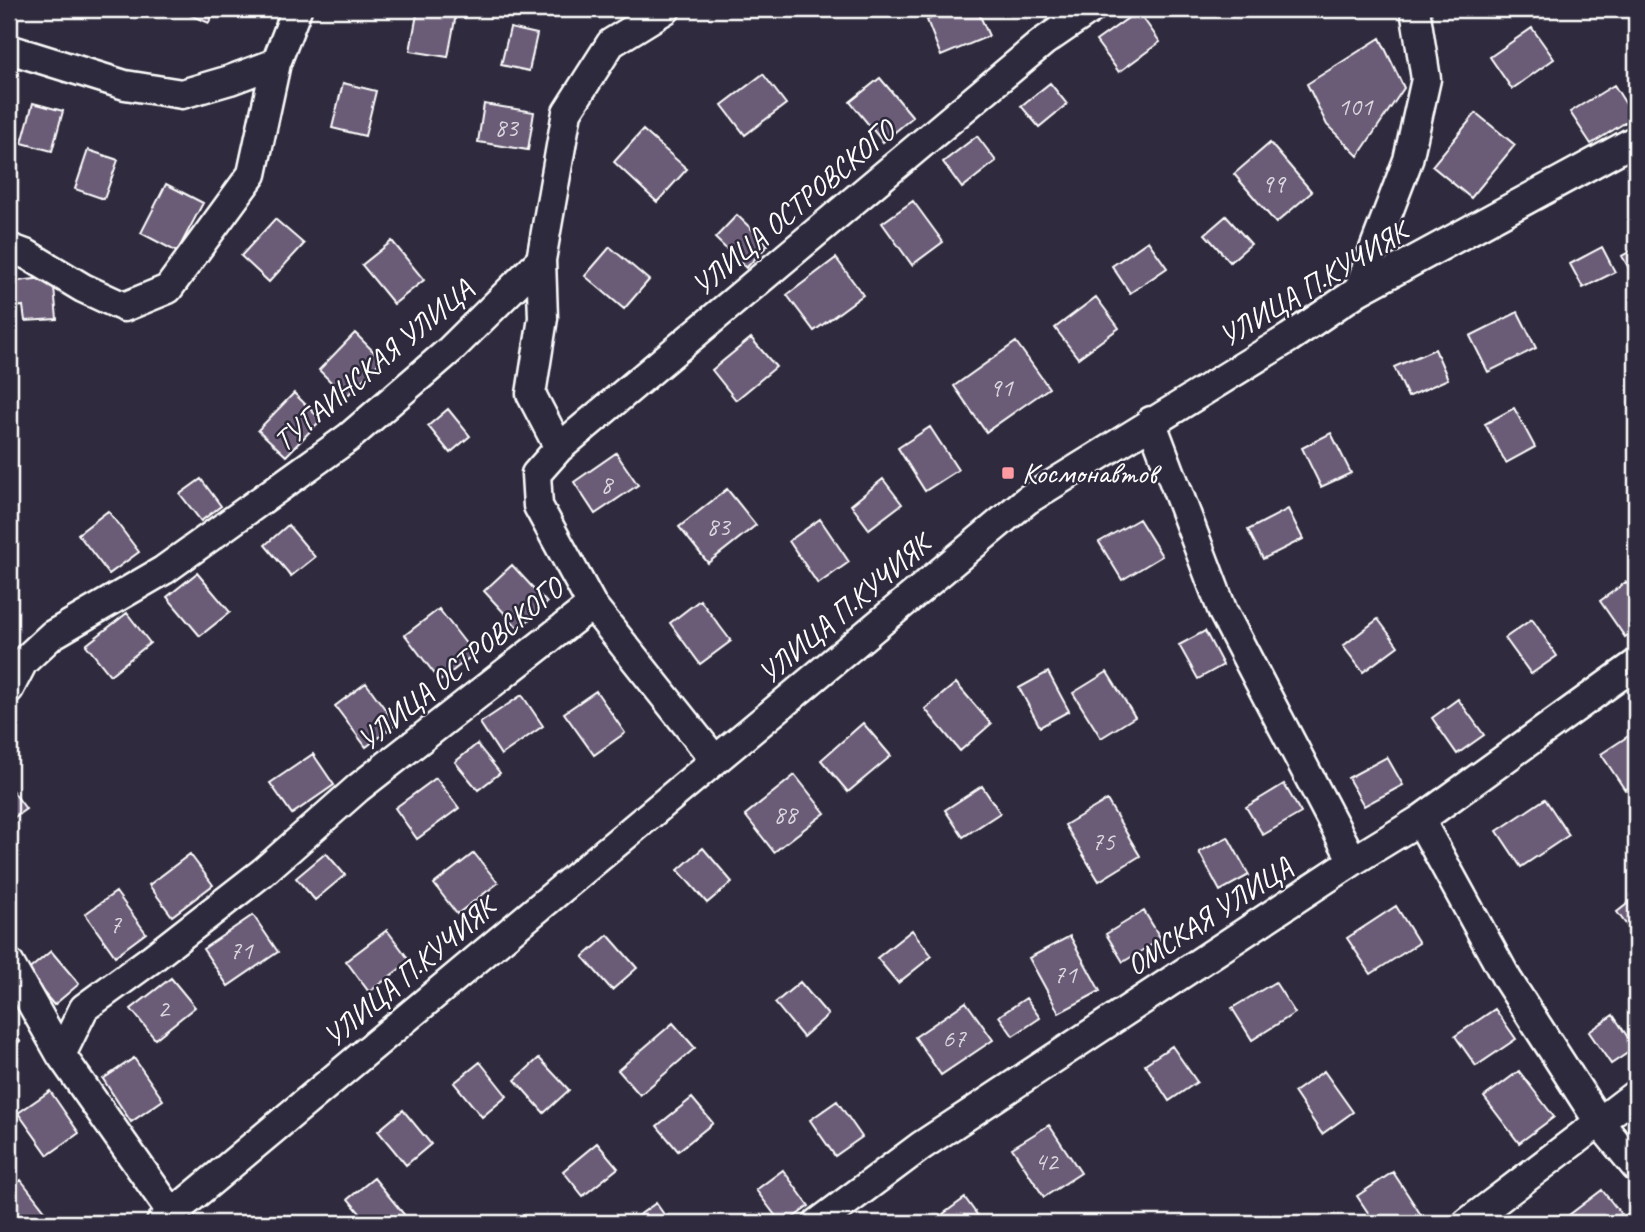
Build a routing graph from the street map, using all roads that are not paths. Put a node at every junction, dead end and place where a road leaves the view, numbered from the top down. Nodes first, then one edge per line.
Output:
1 (297, 9) edge
2 (666, 9) edge
3 (1091, 9) edge
4 (1415, 9) edge
5 (9, 48) edge
6 (276, 63) junction
7 (1636, 140) edge
8 (9, 248) edge
9 (541, 260) junction
10 (1358, 291) junction
11 (1152, 421) junction
12 (559, 448) junction
13 (592, 605) junction
14 (1636, 664) edge
15 (9, 689) edge
16 (715, 760) junction
17 (1420, 820) junction
18 (1353, 861) junction
19 (9, 964) edge
20 (61, 1055) junction
21 (1636, 1094) edge
22 (1599, 1122) junction
23 (1636, 1167) edge
24 (166, 1218) edge
25 (818, 1223) edge
26 (1467, 1223) edge

1 - 6 street
2 - 9 street
3 - 12 street, УЛИЦА ОСТРОВСКОГО
4 - 10 street
5 - 6 street
6 - 8 street
7 - 10 street, УЛИЦА П.КУЧИЯК
9 - 12 street
9 - 15 street, ТУГАИНСКАЯ УЛИЦА
10 - 11 street, УЛИЦА П.КУЧИЯК
11 - 16 street, УЛИЦА П.КУЧИЯК
11 - 18 street
12 - 13 street, УЛИЦА ОСТРОВСКОГО
13 - 16 street
13 - 20 street, УЛИЦА ОСТРОВСКОГО
14 - 17 street, ОМСКАЯ УЛИЦА
16 - 24 street, УЛИЦА П.КУЧИЯК
17 - 18 street, ОМСКАЯ УЛИЦА
17 - 22 street
18 - 25 street, ОМСКАЯ УЛИЦА
19 - 20 street
20 - 24 street
21 - 22 street
22 - 23 street
22 - 26 street

